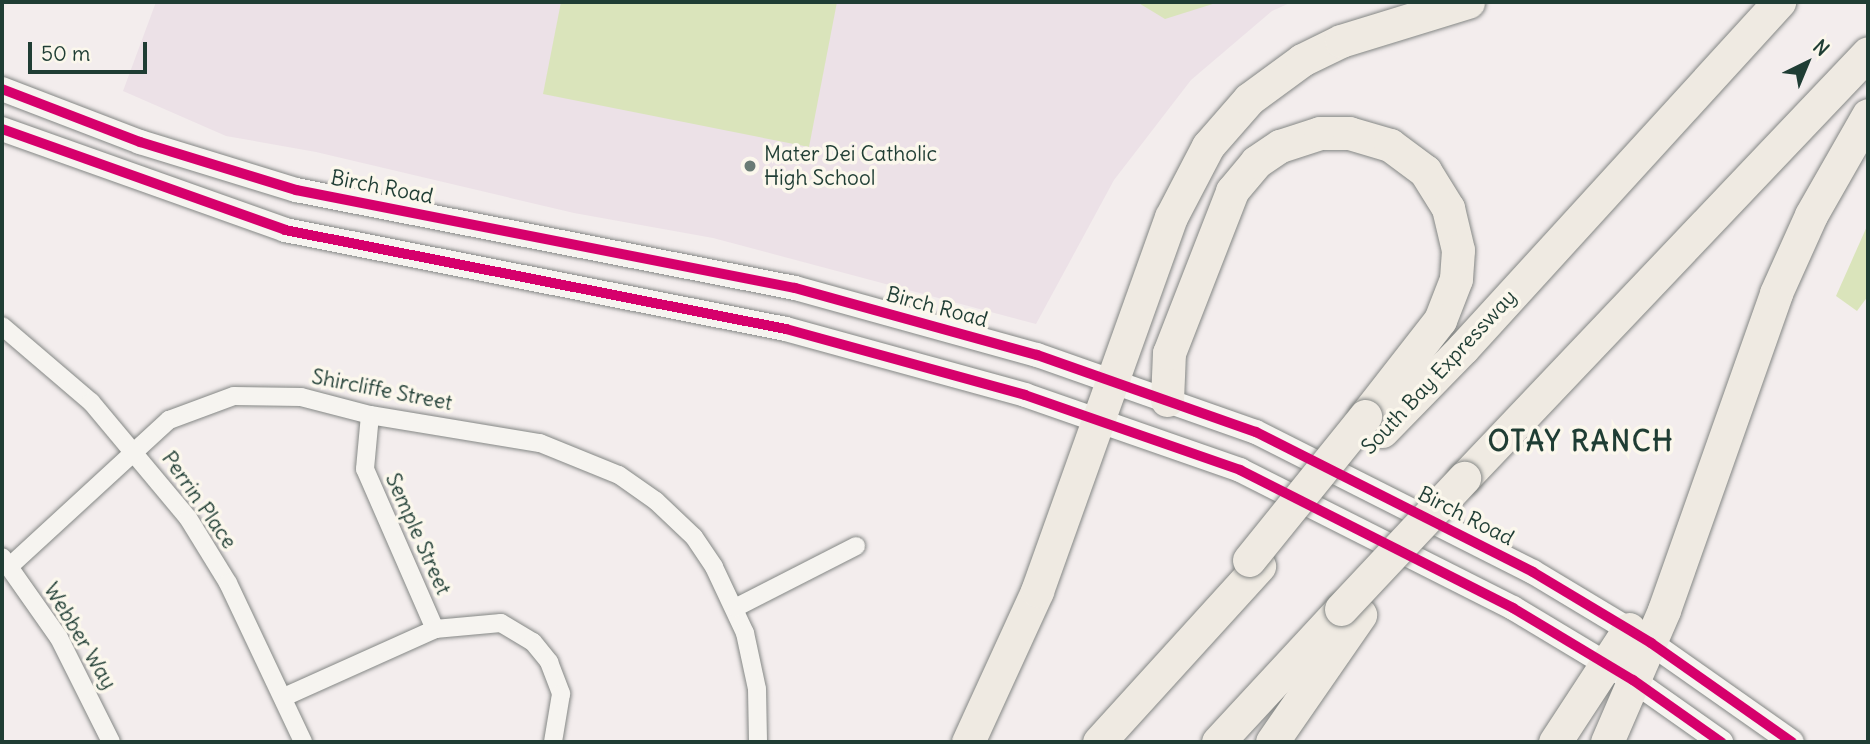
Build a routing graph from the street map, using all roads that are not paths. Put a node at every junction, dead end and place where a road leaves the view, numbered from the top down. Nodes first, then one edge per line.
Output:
1 (1468, 2) edge
2 (1779, 2) edge
3 (1868, 53) edge
4 (2, 89) edge
5 (1868, 115) edge
6 (2, 129) edge
7 (2, 326) edge
8 (1111, 380) junction
9 (1167, 400) junction
10 (370, 415) junction
11 (1097, 420) junction
12 (1373, 423) junction
13 (135, 449) junction
14 (856, 546) dead end
15 (6, 561) edge
16 (735, 608) junction
17 (1351, 612) junction
18 (435, 629) junction
19 (1640, 636) junction
20 (1620, 672) junction
21 (284, 697) junction
22 (111, 742) edge
23 (303, 742) edge
24 (553, 742) edge
25 (758, 742) edge
26 (968, 742) edge
27 (1099, 742) edge
28 (1218, 742) edge
29 (1272, 742) edge
30 (1555, 742) edge
31 (1607, 742) edge
32 (1721, 742) edge
33 (1792, 742) edge

1 - 8 highway
2 - 12 highway, South Bay Expressway
3 - 17 highway, bridge
4 - 8 main road, Birch Road
5 - 19 highway
6 - 11 main road
7 - 13 street, Perrin Place
8 - 9 main road, Birch Road
8 - 11 highway
9 - 12 highway
9 - 19 main road, Birch Road
10 - 13 street, Shircliffe Street
10 - 16 street, Shircliffe Street
10 - 18 street, Semple Street
11 - 20 main road
11 - 26 highway
12 - 27 highway, bridge
13 - 15 street, Shircliffe Street
13 - 21 street, Perrin Place
14 - 16 street
15 - 22 street, Webber Way
16 - 25 street, Shircliffe Street
17 - 28 highway
17 - 29 highway
18 - 21 street
18 - 24 street
19 - 20 highway
19 - 33 main road, Birch Road
20 - 30 highway
20 - 31 highway
20 - 32 main road
21 - 23 street, Perrin Place

